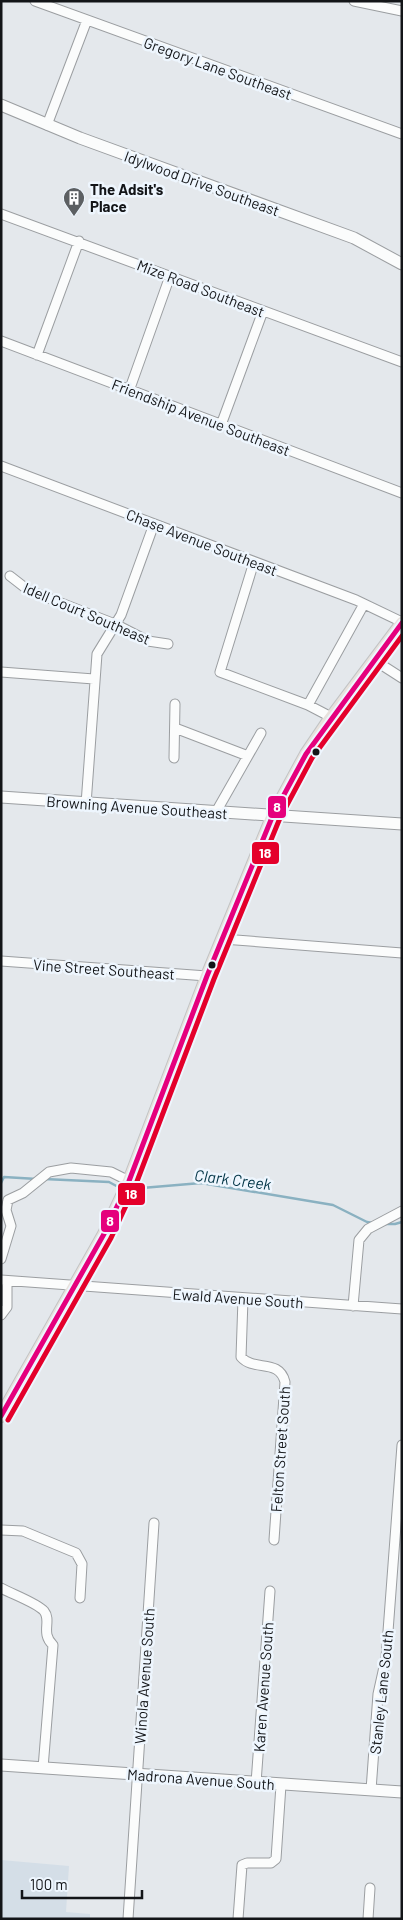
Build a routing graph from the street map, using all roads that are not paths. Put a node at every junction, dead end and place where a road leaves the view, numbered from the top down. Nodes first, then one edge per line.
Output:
1 (35, 1) edge
2 (354, 1) edge
3 (365, 2) edge
4 (402, 11) edge
5 (87, 20) junction
6 (1, 105) edge
7 (47, 125) junction
8 (402, 134) edge
9 (1, 214) edge
10 (79, 242) junction
11 (402, 264) edge
12 (170, 276) junction
13 (263, 311) junction
14 (1, 341) edge
15 (37, 355) junction
16 (402, 362) edge
17 (129, 390) junction
18 (221, 424) junction
19 (1, 466) edge
20 (402, 493) edge
21 (154, 524) junction
22 (254, 562) junction
23 (10, 576) dead end
24 (364, 604) junction
25 (402, 622) edge
26 (115, 624) junction
27 (168, 644) dead end
28 (374, 660) junction
29 (1, 672) edge
30 (402, 678) edge
31 (94, 679) junction
32 (175, 704) dead end
33 (308, 705) junction
34 (331, 717) junction
35 (174, 728) junction
36 (261, 733) dead end
37 (248, 756) junction
38 (174, 758) dead end
39 (1, 797) edge
40 (86, 804) junction
41 (216, 812) junction
42 (273, 815) junction
43 (402, 824) edge
44 (223, 940) junction
45 (402, 953) edge
46 (1, 961) edge
47 (207, 976) junction
48 (129, 1182) junction
49 (402, 1211) edge
50 (1, 1259) edge
51 (4, 1281) edge
52 (75, 1286) junction
53 (244, 1299) junction
54 (4, 1300) edge
55 (353, 1306) junction
56 (402, 1310) edge
57 (1, 1315) edge
58 (1, 1416) edge
59 (402, 1445) edge
60 (154, 1523) dead end
61 (1, 1530) edge
62 (274, 1540) dead end
63 (1, 1588) edge
64 (270, 1591) dead end
65 (80, 1598) dead end
66 (1, 1765) edge
67 (43, 1768) junction
68 (138, 1774) junction
69 (256, 1783) junction
70 (281, 1784) junction
71 (371, 1790) junction
72 (402, 1792) edge
73 (370, 1888) dead end
74 (128, 1919) edge
75 (238, 1919) edge
76 (368, 1919) edge

1 - 5 street, Gregory Lane Southeast
2 - 3 street
3 - 4 street
5 - 7 street
5 - 8 street, Gregory Lane Southeast
6 - 7 street, Idylwood Drive Southeast
7 - 11 street, Idylwood Drive Southeast
9 - 10 street, Mize Road Southeast
10 - 12 street, Mize Road Southeast
10 - 15 street
12 - 13 street, Mize Road Southeast
12 - 17 street
13 - 16 street, Mize Road Southeast
13 - 18 street
14 - 15 street, Friendship Avenue Southeast
15 - 17 street, Friendship Avenue Southeast
17 - 18 street, Friendship Avenue Southeast
18 - 20 street, Friendship Avenue Southeast
19 - 21 street, Chase Avenue Southeast
21 - 22 street, Chase Avenue Southeast
21 - 26 street
22 - 24 street, Chase Avenue Southeast
22 - 33 street
23 - 26 street, Idell Court Southeast
24 - 25 street, Chase Avenue Southeast
24 - 33 street
25 - 28 main road
26 - 27 street, Idell Court Southeast
26 - 31 street
28 - 30 street
28 - 34 main road
29 - 31 street
31 - 40 street
32 - 35 street
33 - 34 street
34 - 42 main road
35 - 37 street
35 - 38 street
36 - 37 street
37 - 41 street
39 - 40 street, Browning Avenue Southeast
40 - 41 street, Browning Avenue Southeast
41 - 42 street, Browning Avenue Southeast
42 - 43 street, Browning Avenue Southeast
42 - 44 main road
44 - 45 street
44 - 47 main road
46 - 47 street, Vine Street Southeast
47 - 48 main road
48 - 50 street
48 - 52 main road
49 - 55 street
51 - 52 street, Ewald Avenue South
51 - 54 street
52 - 53 street, Ewald Avenue South
52 - 58 main road
53 - 55 street, Ewald Avenue South
53 - 62 street, Felton Street South
54 - 57 street
55 - 56 street, Ewald Avenue South
59 - 71 street, Stanley Lane South
60 - 68 street, Winola Avenue South
61 - 65 street
63 - 67 street
64 - 69 street, Karen Avenue South
66 - 67 street, Madrona Avenue South
67 - 68 street, Madrona Avenue South
68 - 69 street, Madrona Avenue South
68 - 74 street, Winola Avenue South
69 - 70 street, Madrona Avenue South
70 - 71 street, Madrona Avenue South
70 - 75 street
71 - 72 street, Madrona Avenue South
73 - 76 street

